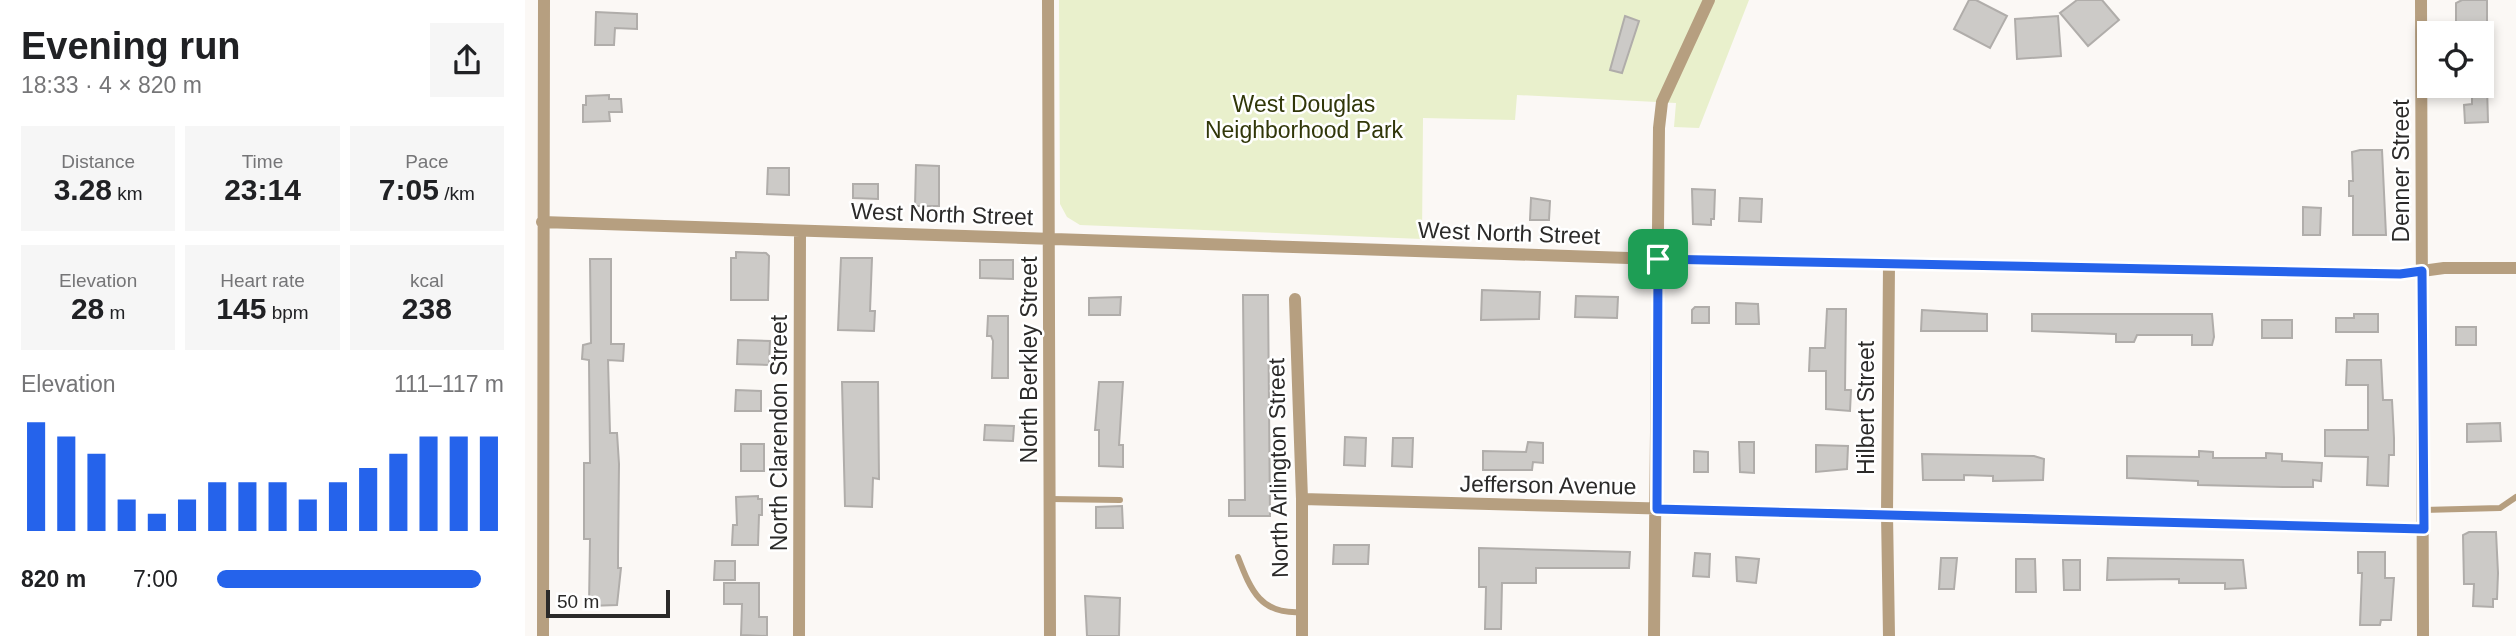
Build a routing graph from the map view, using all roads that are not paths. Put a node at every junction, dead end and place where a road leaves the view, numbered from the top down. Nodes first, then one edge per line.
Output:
1 (544, 0) edge
2 (1048, 0) edge
3 (1709, 0) edge
4 (2421, 0) edge
5 (542, 222) junction
6 (800, 231) junction
7 (1051, 238) junction
8 (1658, 259) junction
9 (1889, 264) junction
10 (2516, 268) edge
11 (2422, 271) junction
12 (1295, 299) dead end
13 (2516, 497) edge
14 (1050, 499) junction
15 (1302, 499) junction
16 (1120, 500) dead end
17 (1657, 509) junction
18 (2423, 510) junction
19 (1887, 514) junction
20 (2424, 529) junction
21 (1238, 557) dead end
22 (1302, 612) junction
23 (544, 636) edge
24 (799, 636) edge
25 (1050, 636) edge
26 (1302, 636) edge
27 (1654, 636) edge
28 (1889, 636) edge
29 (2423, 636) edge

1 - 5 street
2 - 7 street, North Berkley Street
3 - 8 street
4 - 11 street, Denner Street
5 - 6 street, West North Street
5 - 23 street
6 - 7 street, West North Street
6 - 24 street, North Clarendon Street
7 - 8 street, West North Street
7 - 14 street, North Berkley Street
8 - 9 street, West North Street
8 - 17 street
9 - 11 street, West North Street
9 - 19 street, Hilbert Street
10 - 11 street, West North Street
11 - 18 street, Denner Street
12 - 15 street, North Arlington Street
13 - 18 lane
14 - 16 lane
14 - 25 street, North Berkley Street
15 - 17 street, Jefferson Avenue
15 - 22 street, North Arlington Street
17 - 19 street, Jefferson Avenue
17 - 27 street
18 - 20 street, Denner Street
19 - 20 street, Jefferson Avenue
19 - 28 street, Hilbert Street
20 - 29 street, Denner Street
21 - 22 lane
22 - 26 street, North Arlington Street

